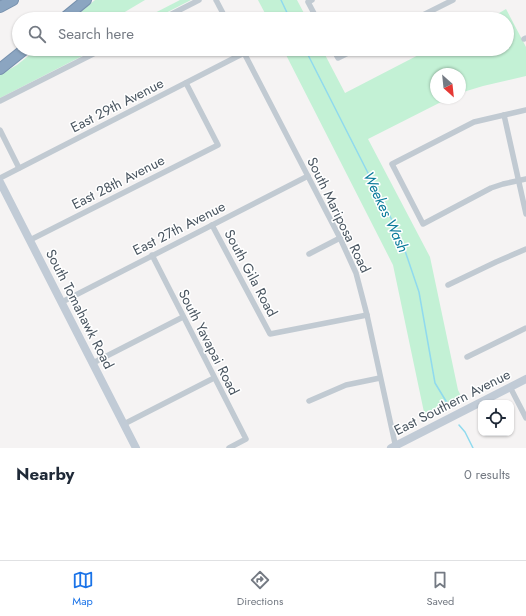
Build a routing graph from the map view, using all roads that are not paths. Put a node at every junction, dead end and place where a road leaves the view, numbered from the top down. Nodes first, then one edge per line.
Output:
1 (13, 0) edge
2 (86, 0) edge
3 (199, 0) edge
4 (216, 0) edge
5 (453, 0) edge
6 (310, 1) edge
7 (0, 7) edge
8 (71, 12) edge
9 (176, 12) edge
10 (222, 12) edge
11 (314, 12) edge
12 (429, 12) edge
13 (16, 56) edge
14 (89, 56) edge
15 (234, 56) edge
16 (246, 56) edge
17 (0, 69) edge
18 (186, 83) junction
19 (0, 101) edge
20 (526, 110) edge
21 (504, 115) junction
22 (0, 130) edge
23 (19, 168) junction
24 (308, 176) junction
25 (0, 178) edge
26 (526, 179) edge
27 (518, 180) junction
28 (0, 182) edge
29 (526, 214) edge
30 (212, 225) junction
31 (340, 238) junction
32 (30, 240) junction
33 (526, 249) edge
34 (309, 254) dead end
35 (152, 255) junction
36 (448, 285) dead end
37 (62, 302) junction
38 (367, 315) junction
39 (183, 317) junction
40 (526, 328) edge
41 (468, 357) dead end
42 (93, 364) junction
43 (214, 378) junction
44 (380, 378) junction
45 (526, 379) edge
46 (510, 387) junction
47 (309, 401) dead end
48 (526, 418) edge
49 (124, 424) junction
50 (394, 447) edge
51 (136, 448) edge
52 (229, 448) edge

1 - 7 highway
2 - 8 highway
3 - 9 street
4 - 10 street
5 - 12 street
6 - 11 street
13 - 17 highway
14 - 19 street
15 - 18 street, East 29th Avenue
16 - 24 street, South Mariposa Road
18 - 23 street, East 29th Avenue
18 - 32 street, East 28th Avenue
20 - 21 street
21 - 27 street
21 - 27 street
22 - 23 street
23 - 25 street, East 29th Avenue
24 - 30 street, East 27th Avenue
24 - 31 street, South Mariposa Road
26 - 27 street
27 - 29 street
28 - 32 main road, South Tomahawk Road
30 - 35 street, East 27th Avenue
30 - 38 street, South Gila Road
31 - 34 street
31 - 38 street, South Mariposa Road
32 - 37 main road, South Tomahawk Road
33 - 36 street
35 - 37 street, East 27th Avenue
35 - 39 street, South Yavapai Road
37 - 42 main road, South Tomahawk Road
38 - 44 street, South Mariposa Road
39 - 42 street
39 - 43 street, South Yavapai Road
40 - 41 street
42 - 49 main road, South Tomahawk Road
43 - 49 street
43 - 52 street, South Yavapai Road
44 - 47 street
44 - 50 street, South Mariposa Road
45 - 46 main road, East Southern Avenue
46 - 48 street
46 - 50 main road, East Southern Avenue
49 - 51 main road, South Tomahawk Road

